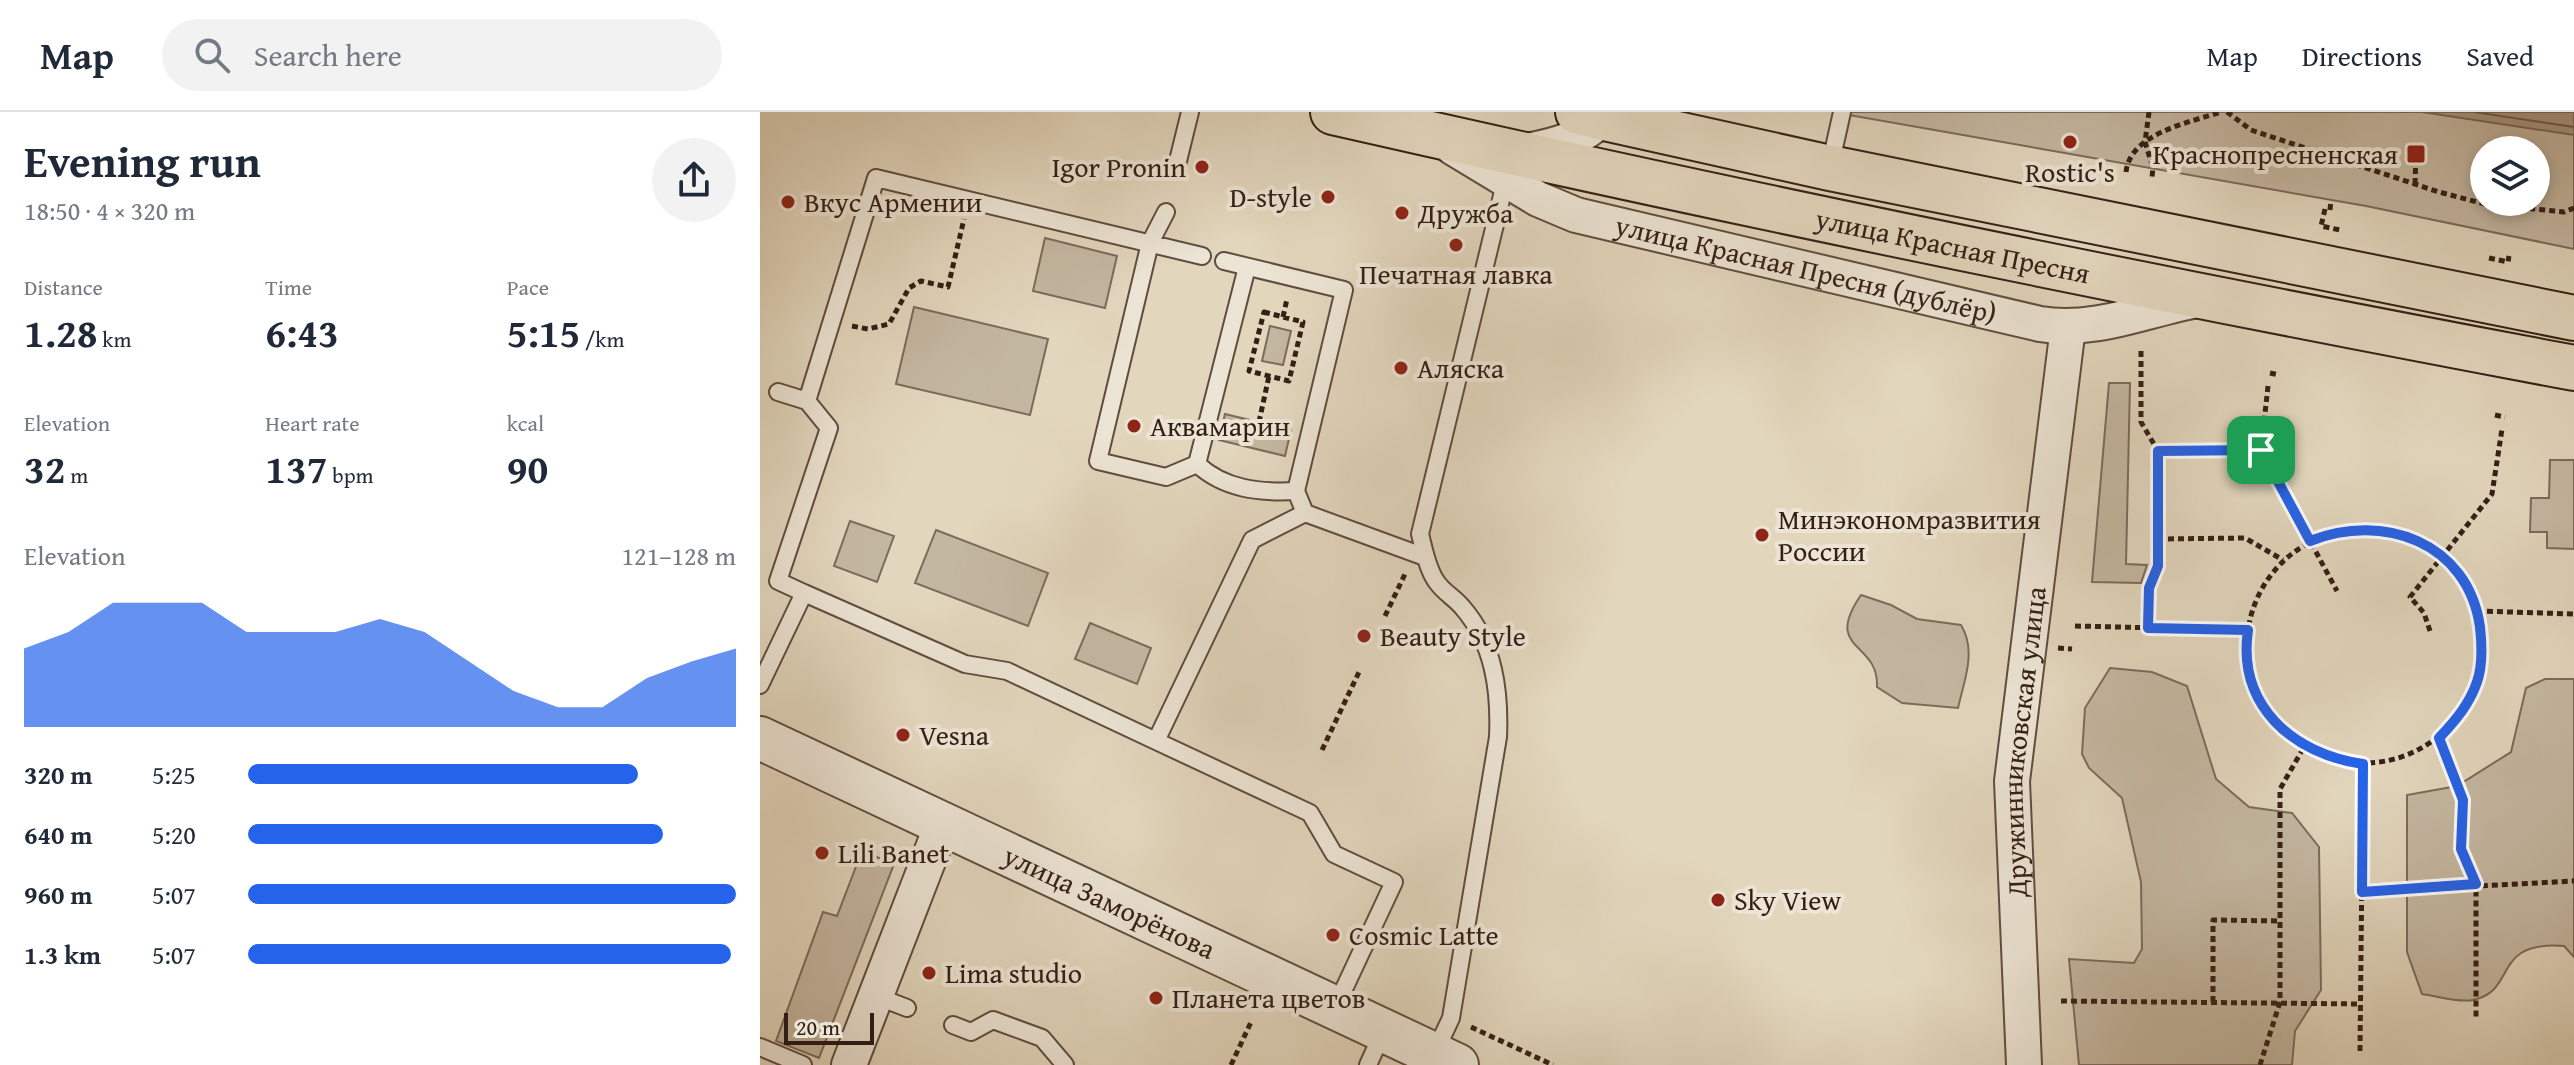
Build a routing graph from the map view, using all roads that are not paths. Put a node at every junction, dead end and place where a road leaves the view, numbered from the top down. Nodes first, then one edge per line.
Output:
1 (1190, 112) edge
2 (1333, 112) edge
3 (1842, 112) edge
4 (1595, 114) edge
5 (1509, 166) junction
6 (1830, 168) junction
7 (1176, 169) dead end
8 (1166, 212) dead end
9 (1150, 243) junction
10 (1202, 256) dead end
11 (1224, 261) dead end
12 (1247, 267) junction
13 (2206, 298) junction
14 (2574, 318) edge
15 (2068, 327) junction
16 (2574, 368) edge
17 (778, 392) dead end
18 (807, 401) junction
19 (1197, 464) junction
20 (1296, 491) junction
21 (1305, 513) junction
22 (1425, 557) junction
23 (804, 593) junction
24 (760, 685) edge
25 (760, 738) edge
26 (1156, 741) junction
27 (942, 825) junction
28 (876, 996) junction
29 (907, 1008) dead end
30 (1334, 1009) junction
31 (953, 1025) dead end
32 (1447, 1046) edge
33 (760, 1047) edge
34 (1376, 1049) edge
35 (803, 1065) edge
36 (849, 1065) edge
37 (1065, 1065) edge
38 (2024, 1065) edge

1 - 7 lane
2 - 5 main road, улица Красная Пресня
3 - 6 lane
4 - 5 street
4 - 6 main road, улица Красная Пресня
5 - 13 main road, улица Красная Пресня
5 - 15 street, улица Красная Пресня (дублёр)
5 - 22 lane
6 - 14 main road, улица Красная Пресня
8 - 9 lane
9 - 10 lane
9 - 18 lane
9 - 19 lane
11 - 12 lane
12 - 19 lane
12 - 20 lane
13 - 15 street, улица Красная Пресня (дублёр)
13 - 16 main road, улица Красная Пресня
15 - 38 street, Дружинниковская улица
17 - 18 lane
18 - 23 lane
19 - 20 lane
20 - 21 lane
21 - 22 lane
21 - 26 lane
22 - 32 lane
23 - 24 lane
23 - 26 lane
25 - 27 street, улица Заморёнова
26 - 30 lane
27 - 28 street
27 - 30 street, улица Заморёнова
28 - 29 lane
28 - 36 street
30 - 34 street, улица Заморёнова
31 - 37 lane
32 - 34 street, улица Заморёнова
33 - 35 lane

